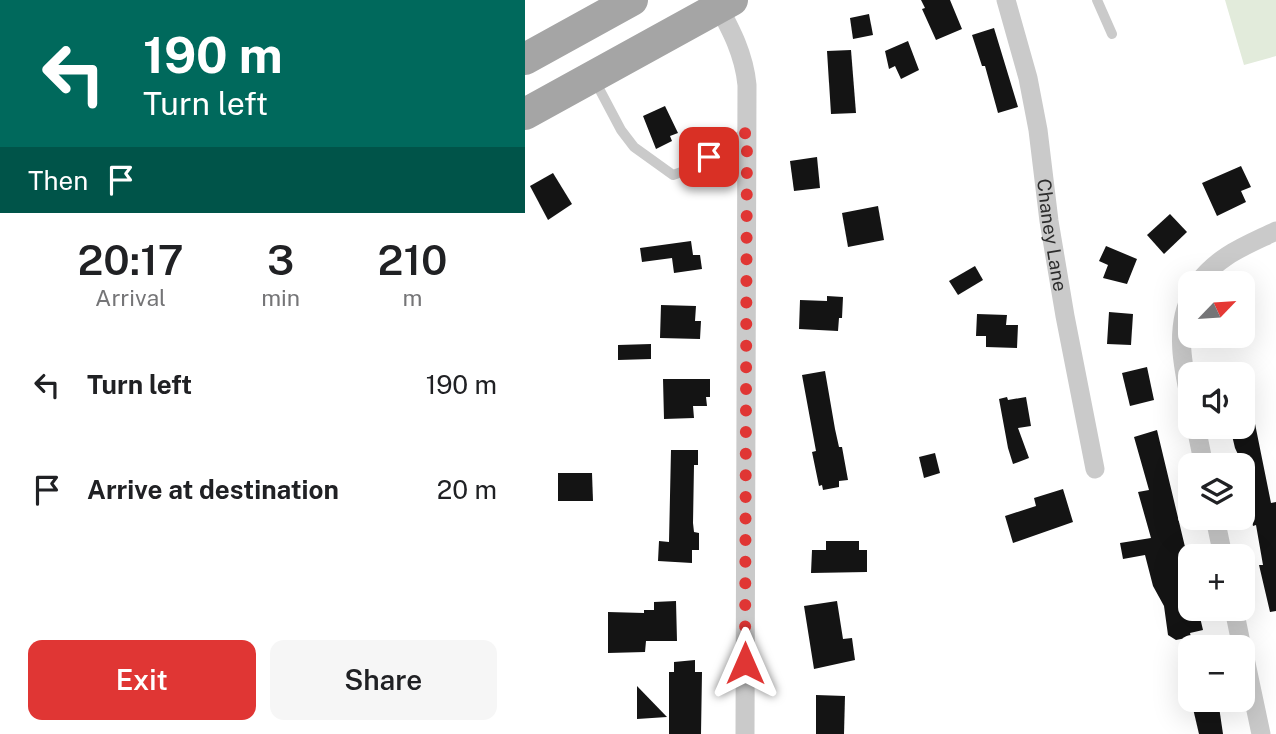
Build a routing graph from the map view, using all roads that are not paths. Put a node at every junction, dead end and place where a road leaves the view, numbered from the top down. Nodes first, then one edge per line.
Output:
1 (632, 0) edge
2 (1006, 0) edge
3 (1097, 0) edge
4 (722, 2) edge
5 (1112, 34) dead end
6 (525, 59) edge
7 (593, 76) junction
8 (525, 114) edge
9 (747, 132) junction
10 (1276, 231) edge
11 (1207, 271) edge
12 (1095, 469) dead end
13 (1255, 707) edge
14 (745, 734) edge
15 (1261, 734) edge

1 - 6 main road
2 - 12 street, Chaney Lane
3 - 5 lane
4 - 7 main road
4 - 9 street
7 - 8 main road
7 - 9 lane
9 - 14 street
10 - 11 street
13 - 15 street

